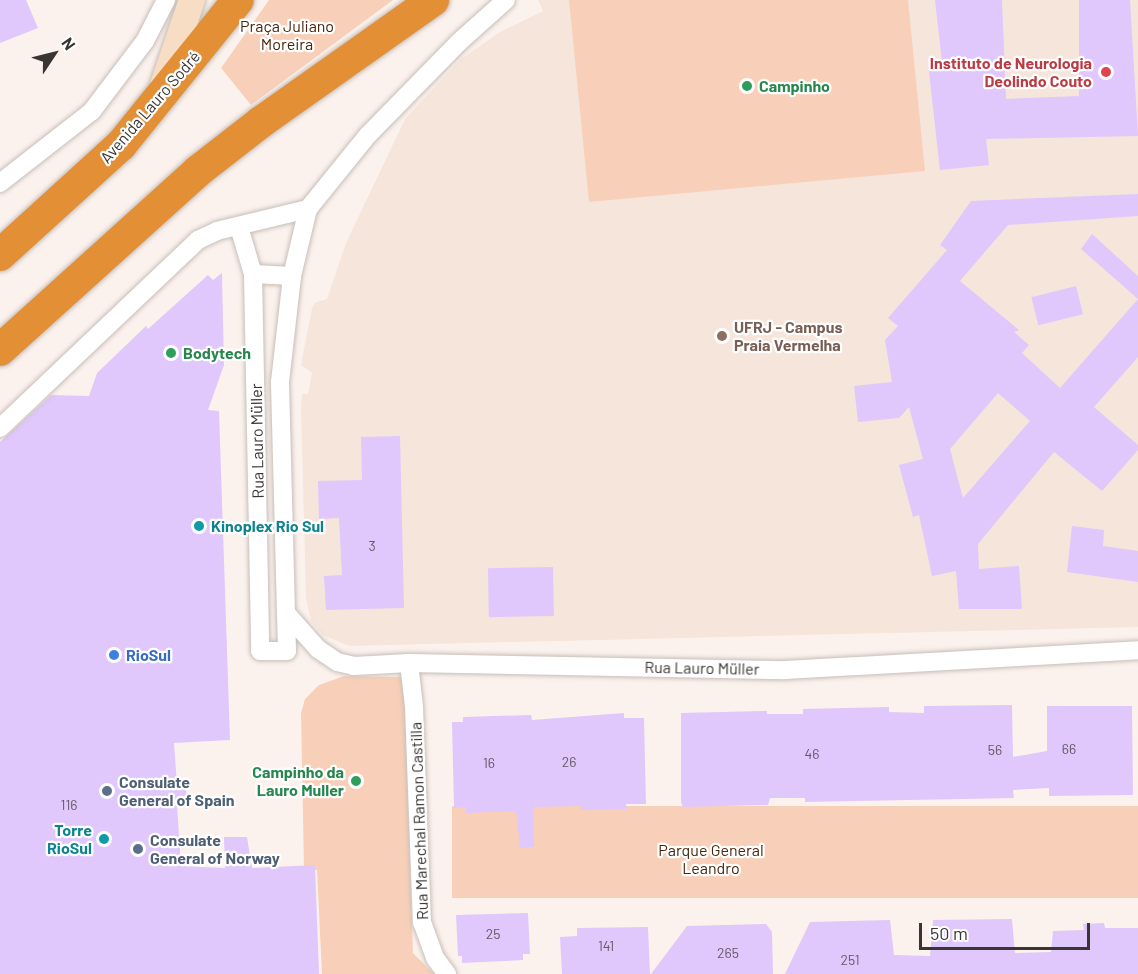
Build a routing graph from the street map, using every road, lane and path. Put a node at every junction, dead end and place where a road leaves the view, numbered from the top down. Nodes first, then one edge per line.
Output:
1 (166, 0) edge
2 (192, 0) edge
3 (238, 0) edge
4 (433, 0) edge
5 (506, 0) edge
6 (159, 96) junction
7 (0, 183) edge
8 (69, 195) junction
9 (308, 210) junction
10 (239, 227) junction
11 (0, 229) edge
12 (0, 255) edge
13 (253, 274) junction
14 (292, 276) junction
15 (0, 350) edge
16 (281, 414) junction
17 (257, 416) junction
18 (0, 428) edge
19 (286, 613) junction
20 (1138, 650) edge
21 (409, 663) junction
22 (447, 974) edge

1 - 7 street
2 - 6 street
3 - 6 highway, Avenida Lauro Sodré
4 - 15 highway
5 - 9 street, Rua Lauro Müller
6 - 8 highway, Avenida Lauro Sodré
8 - 11 highway
8 - 12 highway, Avenida Lauro Sodré
9 - 10 street
9 - 14 street, Rua Lauro Müller
10 - 13 street, Rua Lauro Müller
10 - 18 street
13 - 14 street
13 - 17 street, Rua Lauro Müller
14 - 16 street, Rua Lauro Müller
16 - 17 street
16 - 19 street, Rua Lauro Müller
17 - 19 street, Rua Lauro Müller
19 - 21 street, Rua Lauro Müller
20 - 21 street, Rua Lauro Müller
21 - 22 street, Rua Marechal Ramon Castilla

